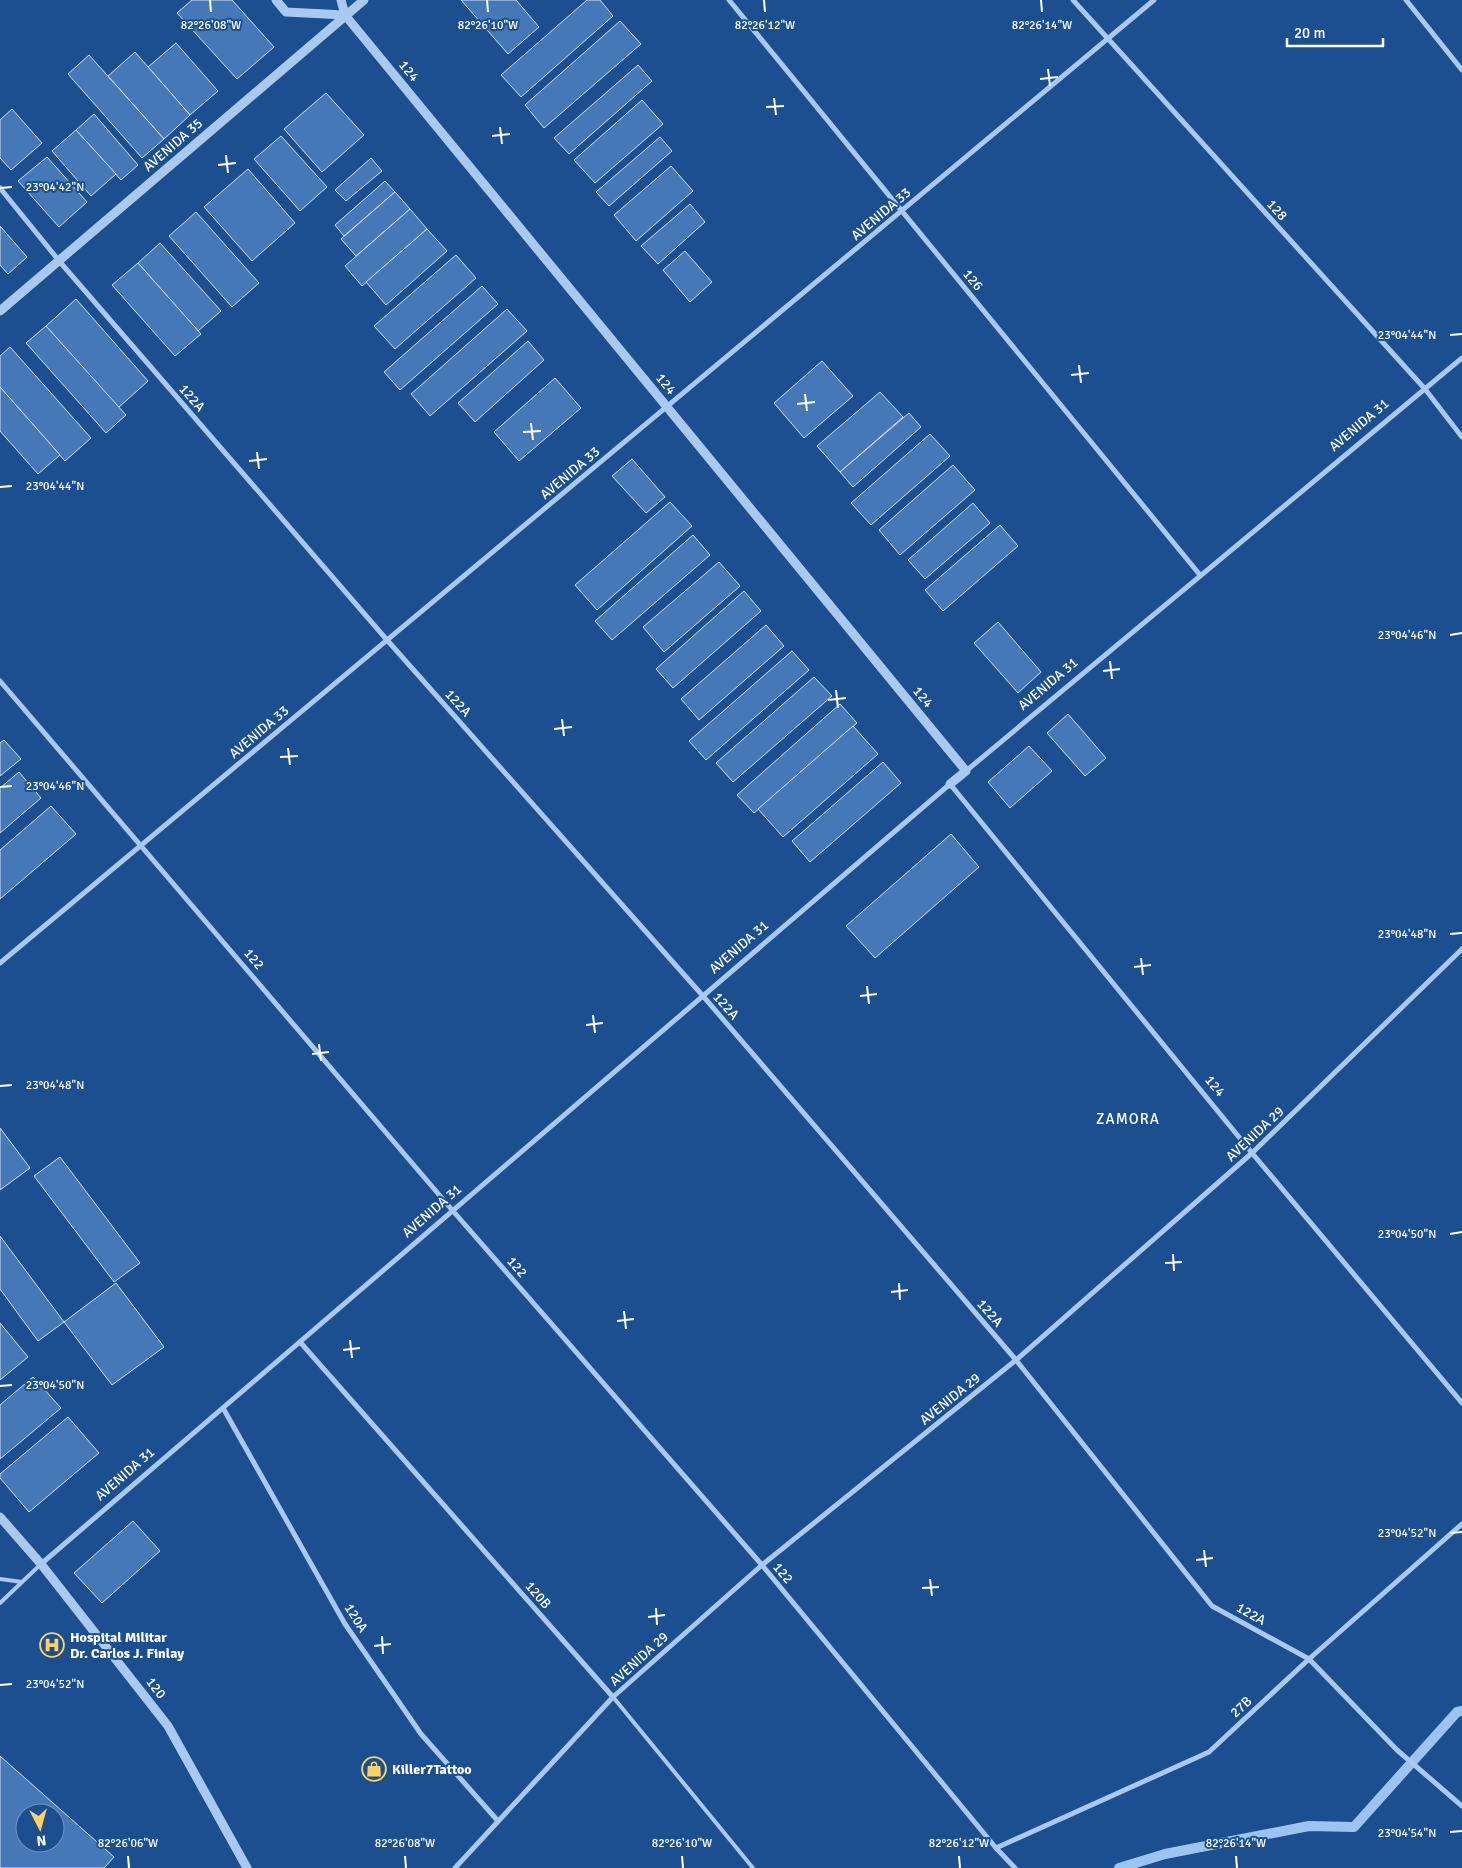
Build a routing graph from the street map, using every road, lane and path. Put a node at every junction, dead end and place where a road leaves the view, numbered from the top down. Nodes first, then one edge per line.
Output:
1 (276, 0) edge
2 (341, 0) edge
3 (364, 0) edge
4 (728, 0) edge
5 (1073, 0) edge
6 (1154, 0) edge
7 (1406, 0) edge
8 (344, 15) junction
9 (1107, 40) junction
10 (1462, 70) edge
11 (0, 188) edge
12 (902, 211) junction
13 (60, 262) junction
14 (0, 311) edge
15 (1462, 358) edge
16 (1425, 389) junction
17 (667, 407) junction
18 (1462, 437) edge
19 (1200, 575) junction
20 (387, 640) junction
21 (0, 681) edge
22 (966, 771) junction
23 (950, 784) junction
24 (142, 845) junction
25 (1462, 949) edge
26 (0, 963) edge
27 (702, 996) junction
28 (1252, 1153) junction
29 (453, 1211) junction
30 (300, 1342) junction
31 (1016, 1360) junction
32 (1462, 1402) edge
33 (223, 1408) junction
34 (0, 1517) edge
35 (1462, 1524) edge
36 (41, 1564) junction
37 (762, 1565) junction
38 (0, 1579) edge
39 (22, 1582) junction
40 (0, 1603) edge
41 (1309, 1659) junction
42 (613, 1697) junction
43 (1462, 1806) edge
44 (498, 1820) junction
45 (996, 1848) junction
46 (247, 1868) edge
47 (455, 1868) edge
48 (753, 1868) edge
49 (1016, 1868) edge

1 - 8 street
2 - 8 street
3 - 8 street, AVENIDA 35
4 - 12 street, 126
5 - 9 street, 128
6 - 9 street, AVENIDA 33
7 - 10 street
8 - 13 street, AVENIDA 35
8 - 17 street, 124
9 - 12 street, AVENIDA 33
9 - 16 street, 128
11 - 13 street, 122A
12 - 17 street, AVENIDA 33
12 - 19 street, 126
13 - 14 street, AVENIDA 35
13 - 20 street, 122A
15 - 16 street, AVENIDA 31
16 - 18 street, 128
16 - 19 street, AVENIDA 31
17 - 20 street, AVENIDA 33
17 - 22 street, 124
19 - 22 street, AVENIDA 31
20 - 24 street, AVENIDA 33
20 - 27 street, 122A
21 - 24 street, 122
22 - 23 street, AVENIDA 31
23 - 27 street, AVENIDA 31
23 - 28 street, 124
24 - 26 street, AVENIDA 33
24 - 29 street, 122
25 - 28 street, AVENIDA 29
27 - 29 street, AVENIDA 31
27 - 31 street, 122A
28 - 31 street, AVENIDA 29
28 - 32 street, 124
29 - 30 street, AVENIDA 31
29 - 37 street, 122
30 - 33 street, AVENIDA 31
30 - 42 street, 120B
31 - 37 street, AVENIDA 29
31 - 41 street, 122A
33 - 36 street, AVENIDA 31
33 - 44 street, 120A
34 - 36 street, 120
35 - 41 street, 27B
36 - 39 lane
36 - 46 street, 120
37 - 42 street, AVENIDA 29
37 - 45 street, 122
38 - 39 lane
39 - 40 lane
41 - 43 street, 122A
41 - 45 street, 27B
42 - 44 street, AVENIDA 29
42 - 48 lane, 120B
44 - 47 street, AVENIDA 29
45 - 49 street, 122

